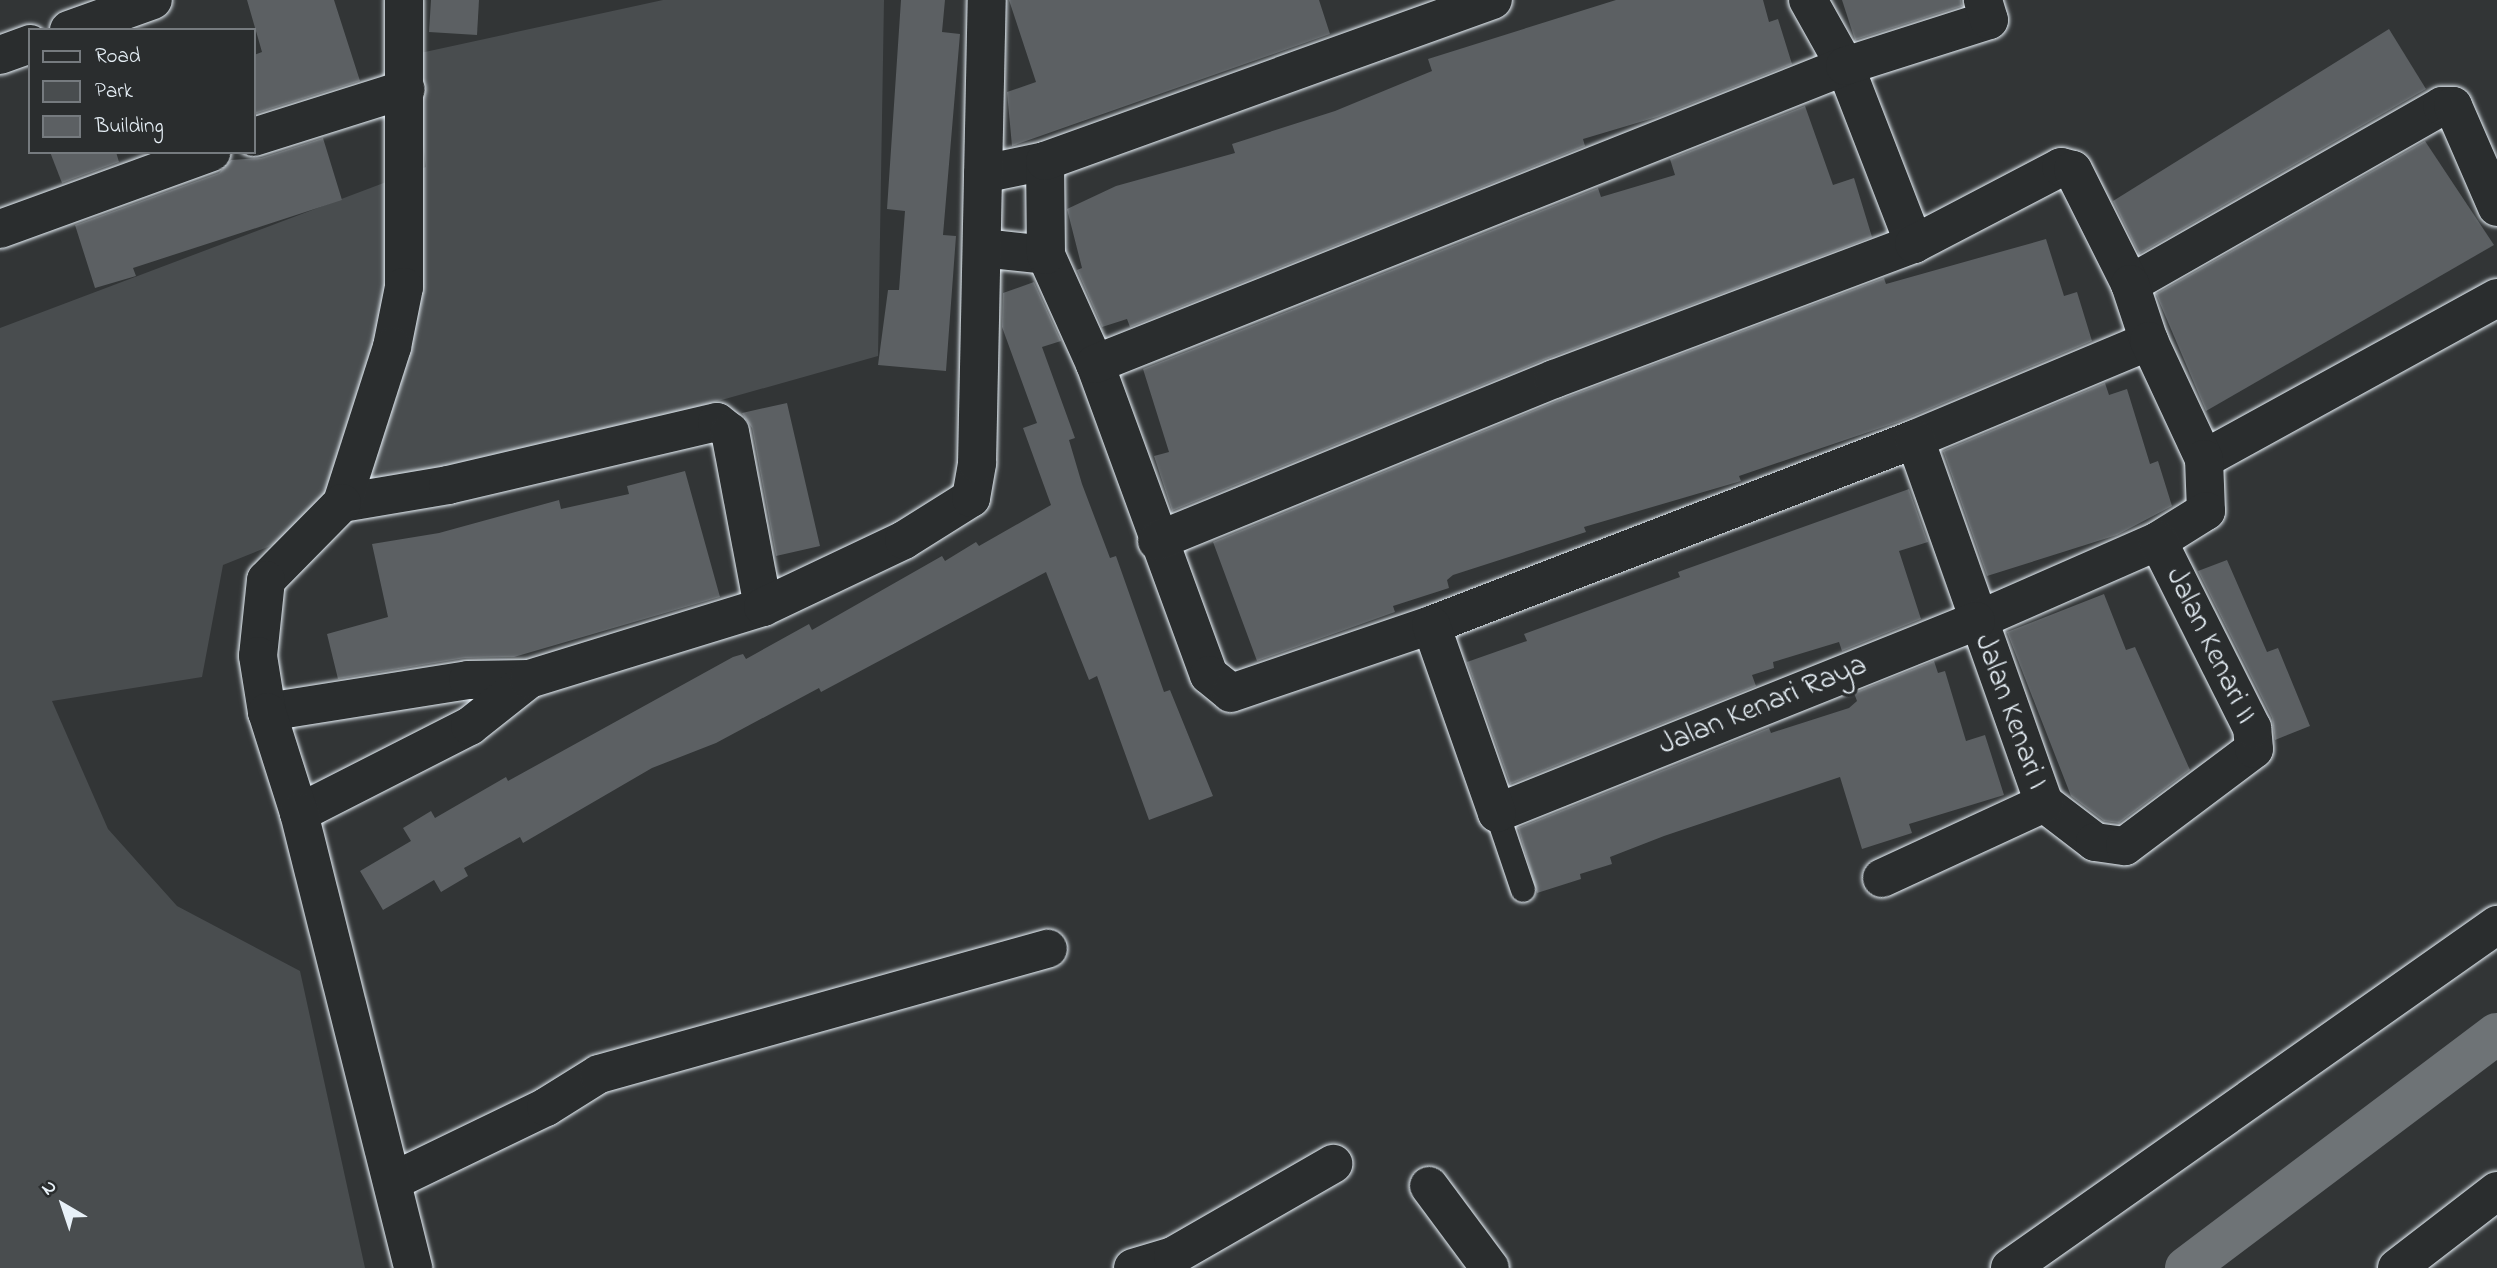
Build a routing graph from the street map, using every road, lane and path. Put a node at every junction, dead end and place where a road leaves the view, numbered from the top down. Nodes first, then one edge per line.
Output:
1 (153, 0) edge
2 (404, 0) edge
3 (987, 0) edge
4 (1493, 0) edge
5 (1808, 0) edge
6 (1983, 0) edge
7 (75, 28) edge
8 (28, 45) edge
9 (0, 55) edge
10 (1845, 65) junction
11 (406, 89) junction
12 (256, 136) edge
13 (206, 154) edge
14 (1045, 161) junction
15 (983, 174) junction
16 (2497, 207) edge
17 (0, 229) edge
18 (1914, 244) junction
19 (982, 248) junction
20 (1046, 255) junction
21 (2130, 284) junction
22 (2497, 298) edge
23 (2149, 341) junction
24 (1095, 364) junction
25 (1915, 439) junction
26 (2204, 458) junction
27 (342, 503) junction
28 (1157, 541) junction
29 (2158, 541) junction
30 (763, 607) junction
31 (1976, 621) junction
32 (1431, 625) junction
33 (529, 679) junction
34 (267, 712) junction
35 (2044, 803) junction
36 (299, 813) junction
37 (1497, 813) junction
38 (1882, 877) dead end
39 (1523, 890) dead end
40 (2497, 925) edge
41 (1048, 949) dead end
42 (1333, 1164) dead end
43 (393, 1181) junction
44 (1429, 1186) dead end
45 (2497, 1192) edge
46 (413, 1268) edge
47 (1133, 1268) edge
48 (1490, 1268) edge
49 (2010, 1268) edge
50 (2397, 1268) edge

1 - 7 street
2 - 11 street
3 - 15 street
4 - 14 street
5 - 10 street
6 - 10 street
8 - 9 street
10 - 18 street
10 - 24 street
11 - 12 street
11 - 27 street
13 - 17 street
14 - 15 street
14 - 20 street
15 - 19 street
16 - 21 street
18 - 21 street
18 - 28 street
19 - 20 street
19 - 30 street
20 - 24 street
21 - 23 street
22 - 26 street
23 - 25 street
23 - 26 street
24 - 28 street
25 - 31 street, Jalan Kenari I
25 - 32 street
26 - 29 street, Jalan Kenari Raya
27 - 30 street
27 - 34 street
28 - 32 street
29 - 31 street, Jalan Kenari Raya
29 - 35 street, Jalan Kenari II
30 - 33 street
31 - 35 street, Jalan Kenari I
31 - 37 street, Jalan Kenari Raya
32 - 37 street
33 - 34 street
33 - 36 street
34 - 36 street
35 - 38 street
36 - 43 street
37 - 39 lane
40 - 49 street
41 - 43 street
42 - 47 street
43 - 46 street
44 - 48 street
45 - 50 street

